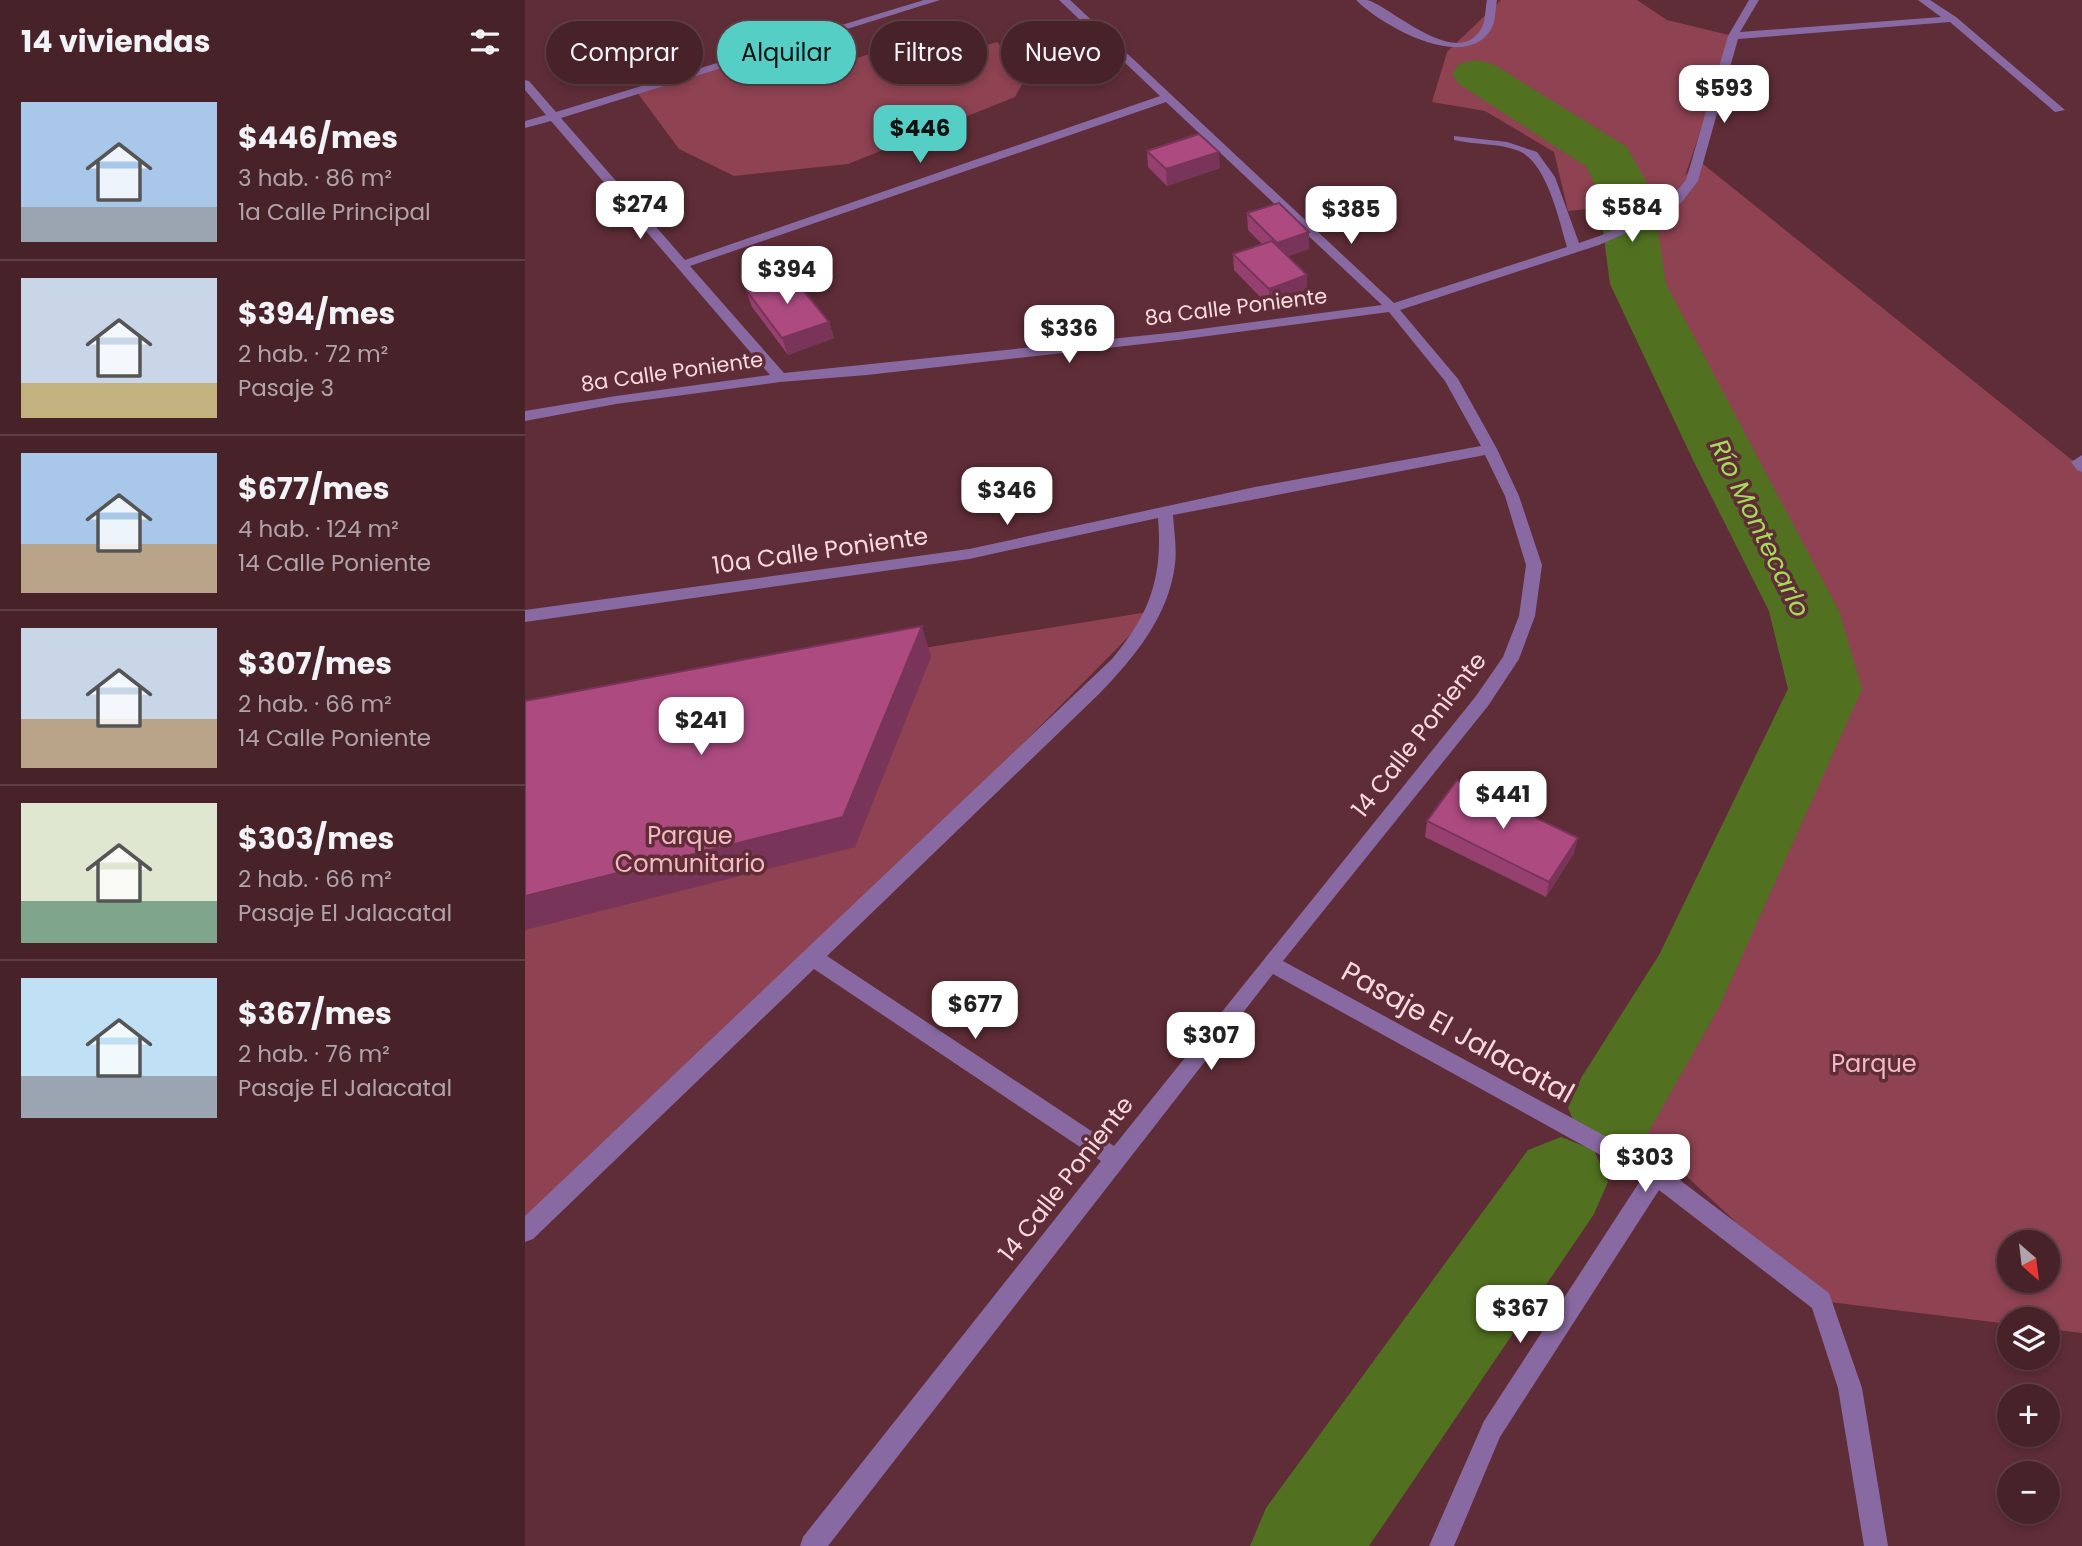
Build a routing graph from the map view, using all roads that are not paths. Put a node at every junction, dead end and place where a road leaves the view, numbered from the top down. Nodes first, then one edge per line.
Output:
1 (935, 0) edge
2 (1064, 0) edge
3 (1361, 0) edge
4 (1492, 0) edge
5 (1754, 0) edge
6 (1923, 0) edge
7 (1952, 19) junction
8 (1733, 36) junction
9 (525, 83) edge
10 (1169, 97) junction
11 (2059, 110) dead end
12 (554, 116) junction
13 (525, 125) edge
14 (1458, 138) dead end
15 (1574, 248) junction
16 (682, 265) junction
17 (1392, 308) junction
18 (780, 378) junction
19 (525, 416) edge
20 (1490, 449) junction
21 (2082, 460) edge
22 (2082, 467) edge
23 (1165, 511) junction
24 (525, 616) edge
25 (812, 957) junction
26 (1270, 963) junction
27 (1116, 1159) junction
28 (1656, 1175) junction
29 (525, 1231) edge
30 (812, 1546) edge
31 (1441, 1546) edge
32 (1876, 1546) edge

1 - 12 street
2 - 10 street
3 - 4 street
5 - 8 street, 8a Calle Poniente
6 - 7 street
7 - 8 street
7 - 11 street
8 - 15 street, 8a Calle Poniente
9 - 12 street
10 - 16 street
10 - 17 street
12 - 13 street
12 - 16 street
14 - 15 street
15 - 17 street, 8a Calle Poniente
16 - 18 street
17 - 18 street, 8a Calle Poniente
17 - 20 street
18 - 19 street, 8a Calle Poniente
20 - 23 street, 10a Calle Poniente
20 - 26 street, 14 Calle Poniente
21 - 22 street
23 - 24 street, 10a Calle Poniente
23 - 25 street
25 - 27 street
25 - 29 street
26 - 27 street, 14 Calle Poniente
26 - 28 street, Pasaje El Jalacatal
27 - 30 street, 14 Calle Poniente
28 - 31 street
28 - 32 street, Pasaje El Jalacatal

